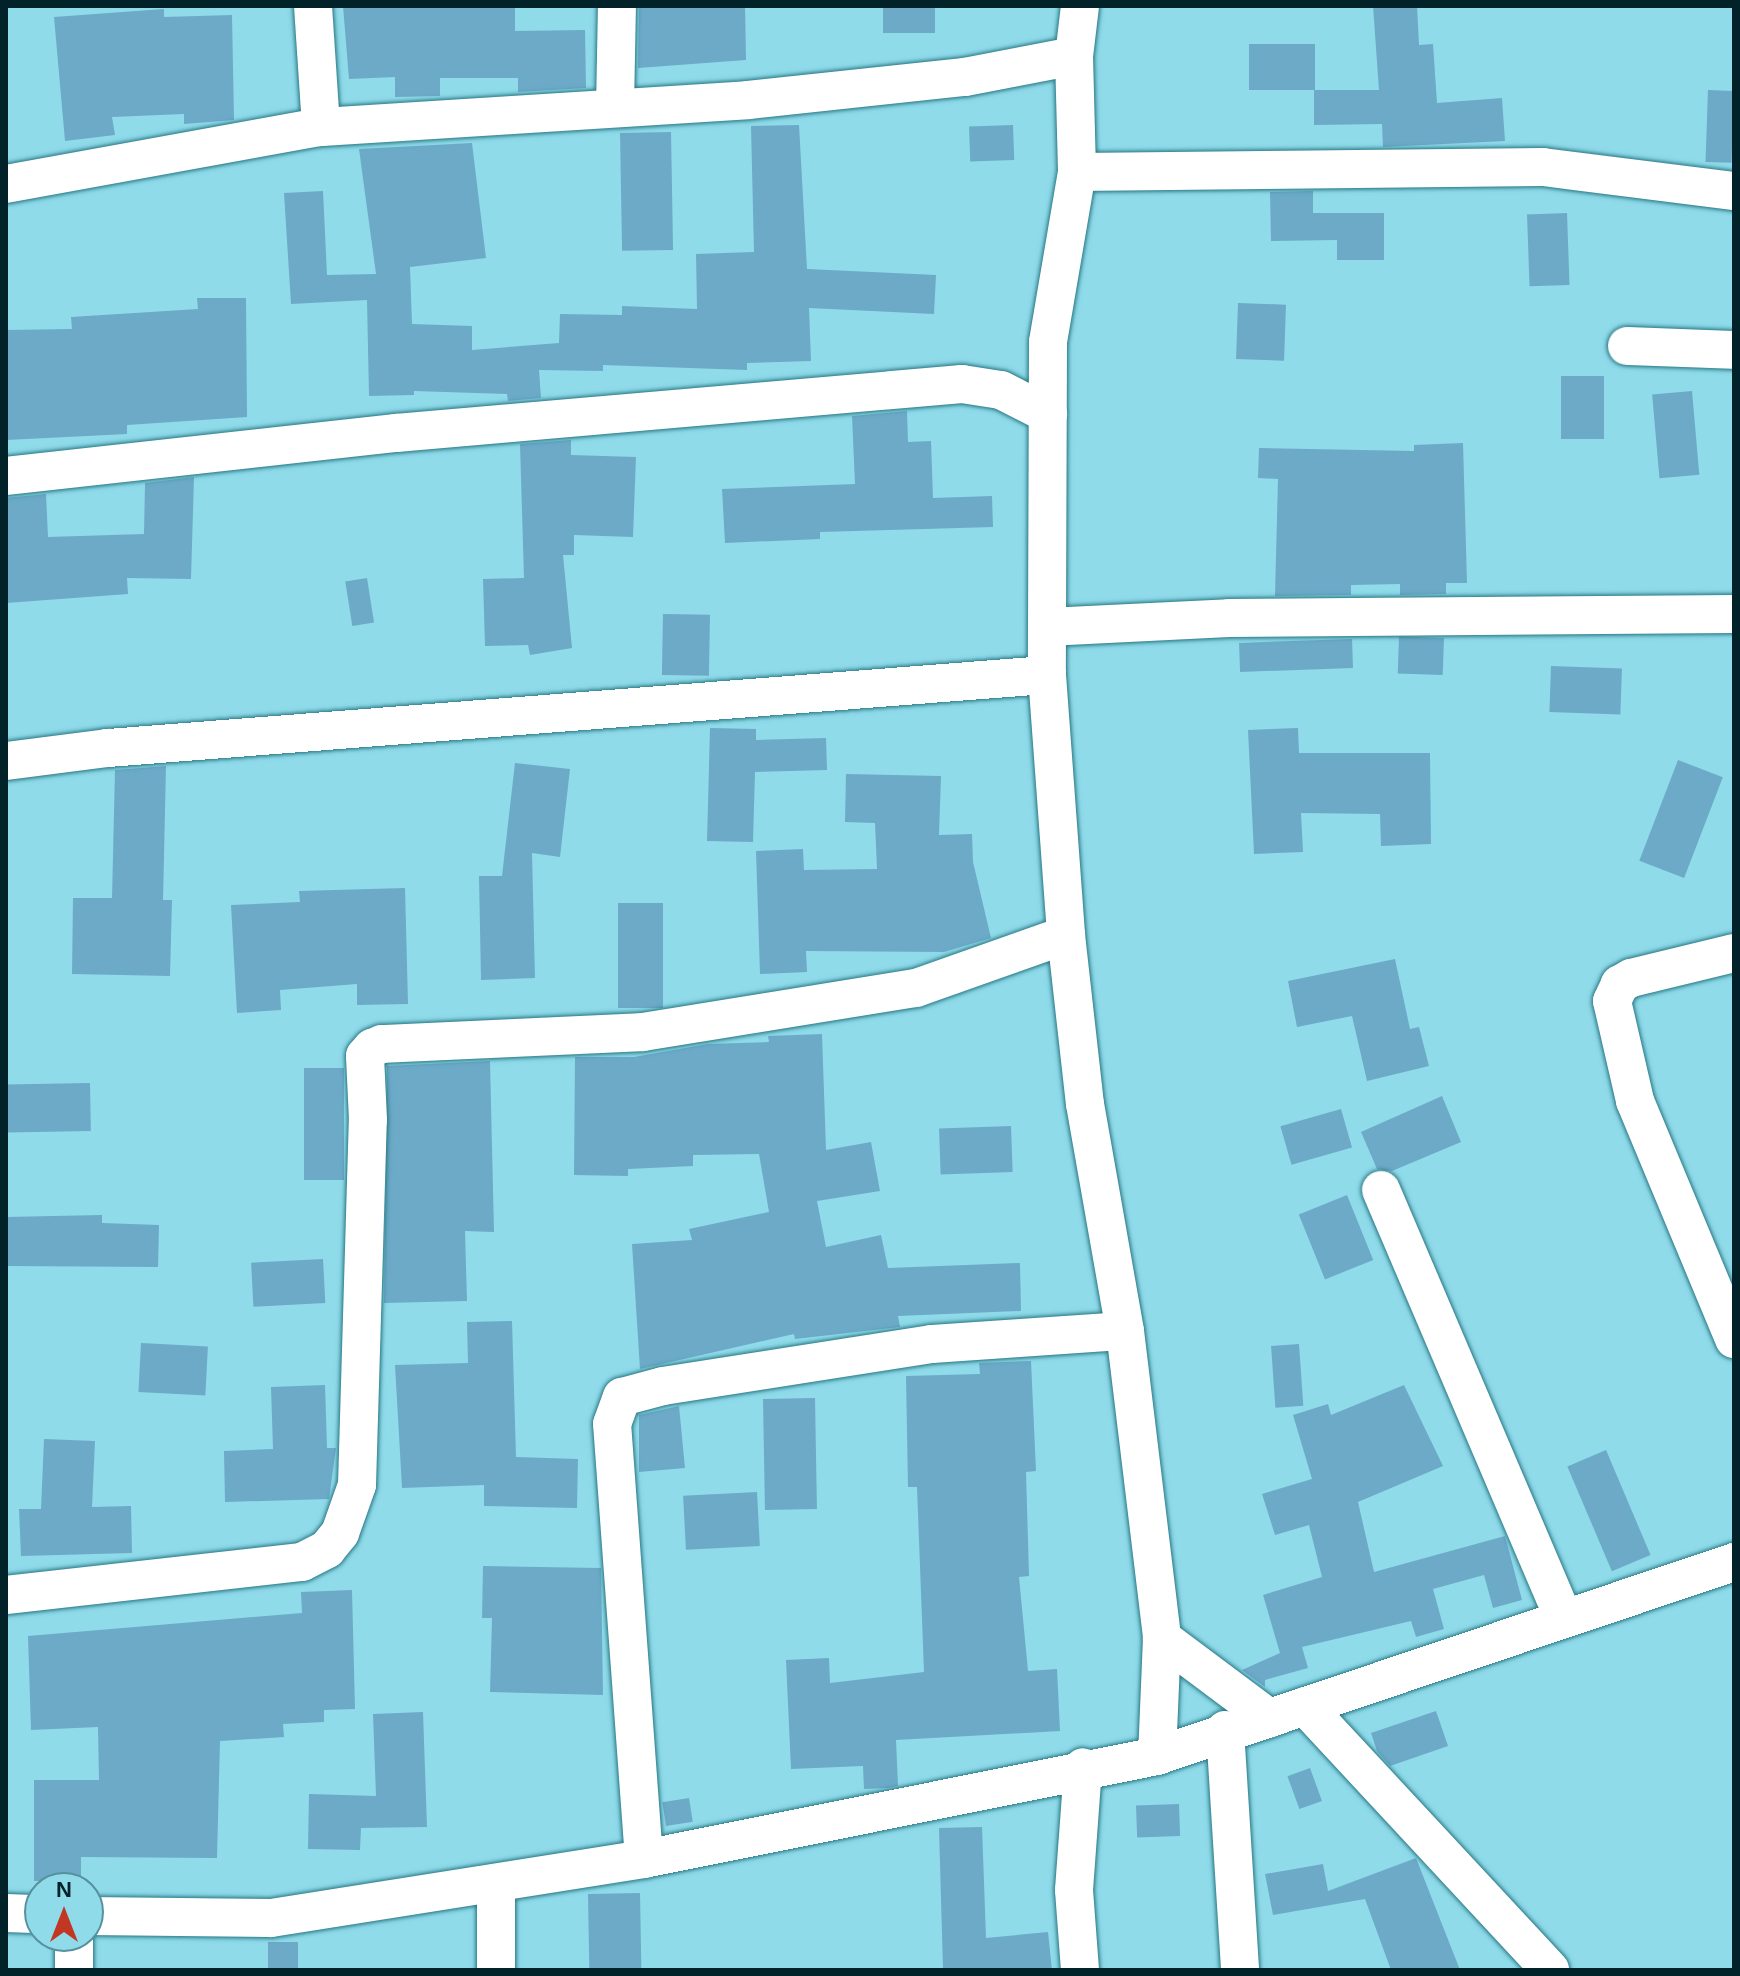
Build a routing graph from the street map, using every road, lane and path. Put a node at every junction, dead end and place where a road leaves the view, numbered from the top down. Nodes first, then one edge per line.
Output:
1 (313, 6) edge
2 (617, 6) edge
3 (1080, 6) edge
4 (1074, 56) junction
5 (615, 108) junction
6 (321, 127) junction
7 (1077, 172) junction
8 (6, 184) edge
9 (1734, 191) edge
10 (1627, 346) dead end
11 (1734, 350) edge
12 (1048, 414) junction
13 (6, 476) edge
14 (1734, 614) edge
15 (1047, 627) junction
16 (1047, 675) junction
17 (6, 761) edge
18 (1066, 935) junction
19 (1734, 953) edge
20 (1381, 1190) dead end
21 (1125, 1331) junction
22 (1734, 1339) edge
23 (1734, 1562) edge
24 (6, 1595) edge
25 (1564, 1619) junction
26 (1162, 1638) junction
27 (1305, 1706) junction
28 (1269, 1718) junction
29 (1225, 1730) junction
30 (1157, 1756) junction
31 (1083, 1767) junction
32 (644, 1859) junction
33 (496, 1884) junction
34 (104, 1916) edge
35 (496, 1970) edge
36 (1080, 1970) edge
37 (1240, 1970) edge
38 (1550, 1970) edge

1 - 6 street
2 - 5 street
3 - 4 street
4 - 5 street
4 - 7 street
5 - 6 street
6 - 8 street
7 - 9 street
7 - 12 street
10 - 11 street
12 - 13 street
12 - 15 street
14 - 15 street
15 - 16 street
16 - 17 street
16 - 18 street
18 - 21 street
18 - 24 street
19 - 22 street
20 - 25 street
21 - 26 street
21 - 32 street
23 - 25 street
25 - 27 street
26 - 28 street
26 - 30 street
27 - 28 street
27 - 38 street
28 - 29 street
29 - 30 street
29 - 37 street
30 - 31 street
31 - 32 street
31 - 36 street
32 - 33 street
33 - 34 street
33 - 35 street

